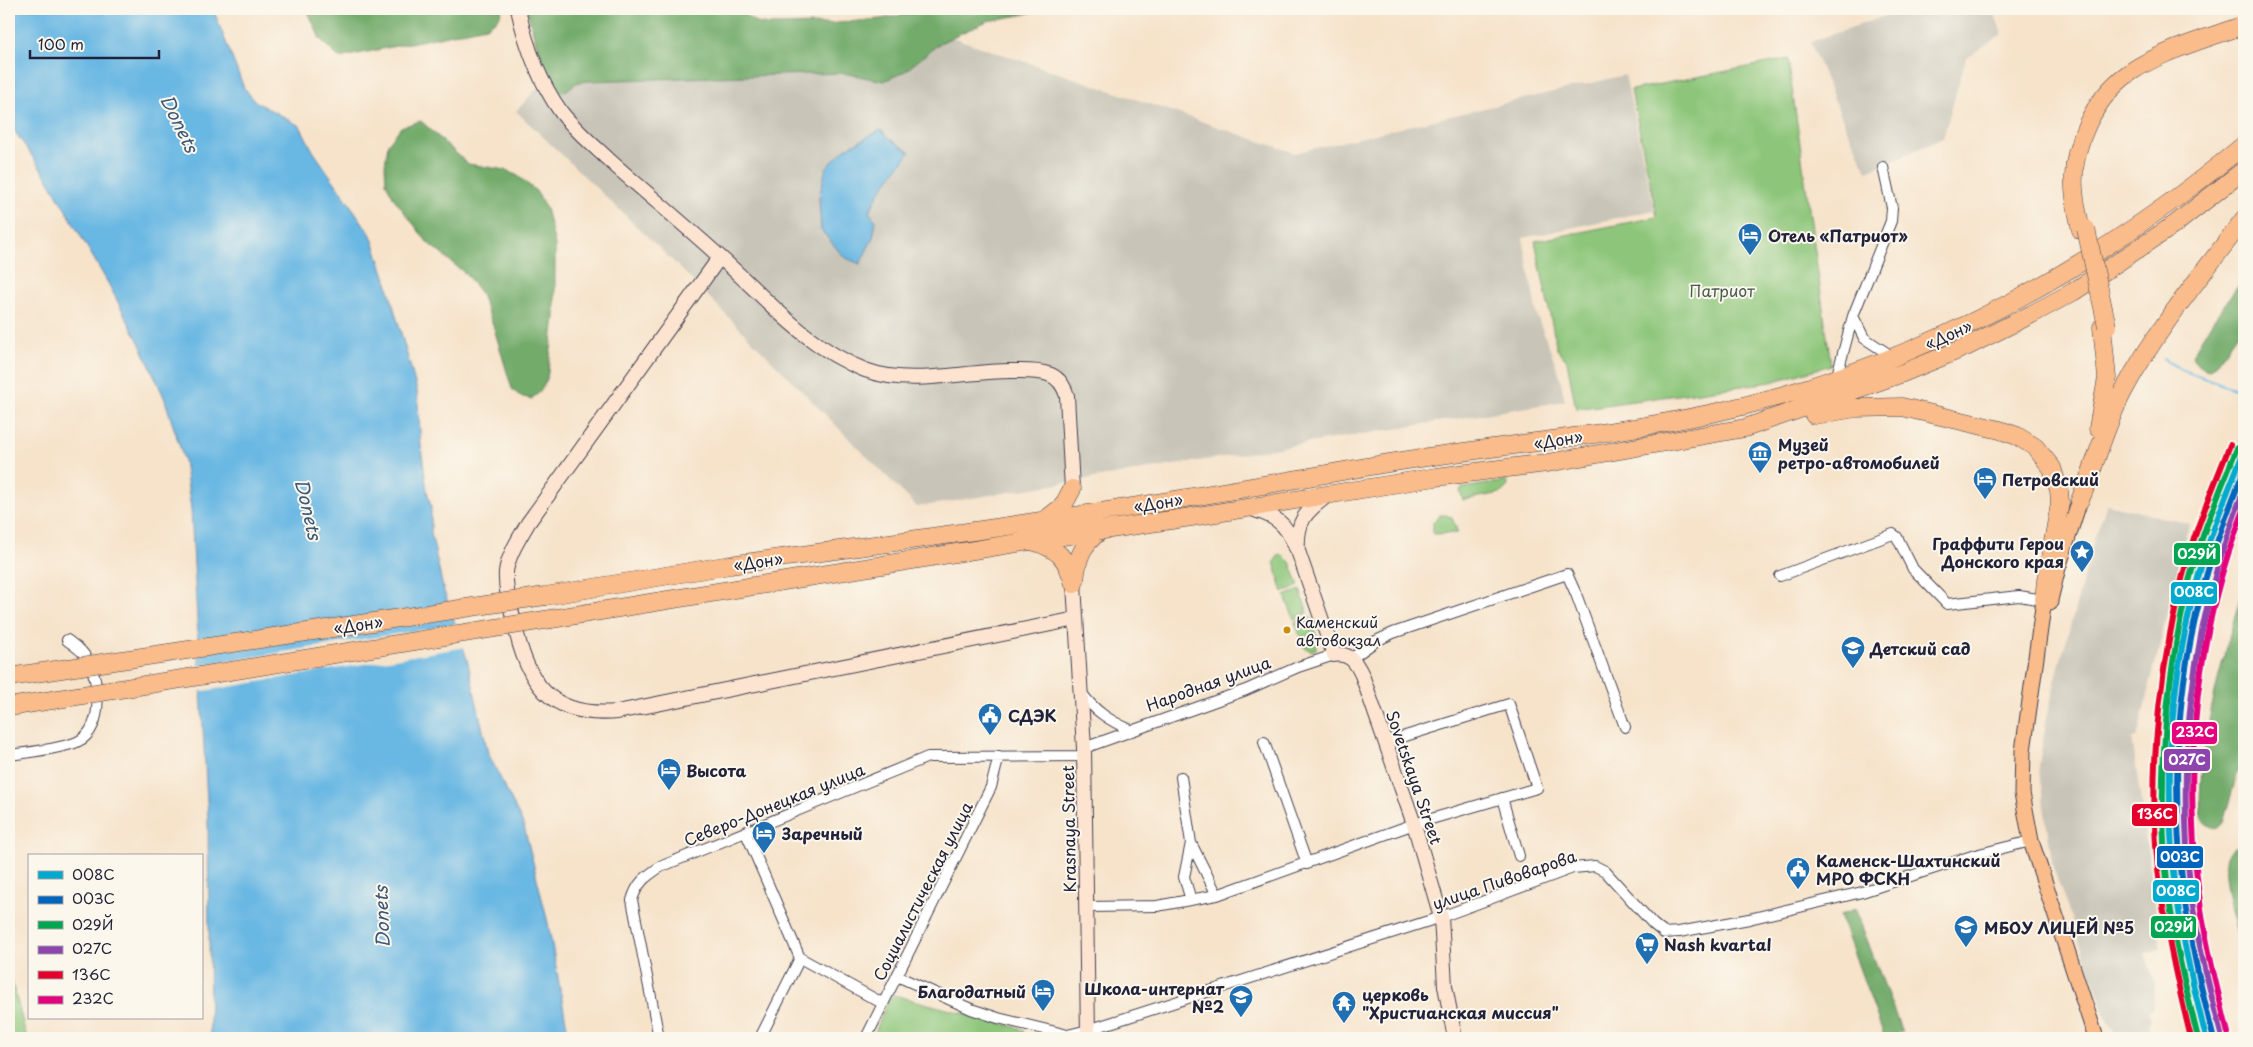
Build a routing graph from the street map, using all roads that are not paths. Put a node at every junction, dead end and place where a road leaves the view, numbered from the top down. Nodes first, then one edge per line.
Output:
1 (518, 9) edge
2 (2244, 25) edge
3 (2244, 34) edge
4 (2244, 145) edge
5 (1883, 167) dead end
6 (2244, 170) edge
7 (2244, 219) edge
8 (2084, 229) junction
9 (720, 257) junction
10 (1853, 316) junction
11 (2104, 327) junction
12 (1894, 358) junction
13 (1836, 379) junction
14 (1745, 428) junction
15 (1072, 489) junction
16 (1330, 493) junction
17 (2080, 500) junction
18 (1247, 507) junction
19 (1100, 512) junction
20 (1043, 521) junction
21 (1101, 530) junction
22 (1029, 541) junction
23 (1298, 551) junction
24 (1780, 576) dead end
25 (1074, 584) junction
26 (2047, 601) junction
27 (1076, 619) junction
28 (67, 640) dead end
29 (1344, 656) junction
30 (9, 677) edge
31 (1080, 692) junction
32 (9, 707) edge
33 (1625, 727) dead end
34 (1131, 730) junction
35 (1264, 742) dead end
36 (1386, 742) junction
37 (1084, 752) junction
38 (9, 755) edge
39 (999, 756) junction
40 (1181, 777) dead end
41 (1502, 798) junction
42 (1414, 824) junction
43 (746, 833) junction
44 (2031, 841) junction
45 (1191, 842) junction
46 (1519, 856) dead end
47 (1307, 864) junction
48 (1217, 895) junction
49 (1191, 900) junction
50 (1088, 907) junction
51 (1441, 917) junction
52 (800, 958) junction
53 (897, 976) junction
54 (882, 1002) junction
55 (1088, 1034) edge
56 (1068, 1035) junction
57 (659, 1038) edge
58 (760, 1038) edge
59 (866, 1038) edge
60 (1055, 1038) edge
61 (1455, 1038) edge
62 (2096, 1038) edge

1 - 9 main road
2 - 8 highway
3 - 8 highway
4 - 12 highway, «Дон»
5 - 10 street
6 - 14 highway, «Дон»
7 - 17 highway
8 - 11 highway
9 - 15 main road
9 - 27 main road
10 - 12 street
10 - 13 street
11 - 17 highway
11 - 26 highway
12 - 13 highway, «Дон»
13 - 19 highway, «Дон»
14 - 16 highway, «Дон»
14 - 26 highway
15 - 19 highway
15 - 20 highway
16 - 18 highway, «Дон»
16 - 23 main road, Sovetskaya Street
17 - 26 main road
18 - 21 highway, «Дон»
18 - 23 main road
19 - 20 highway, «Дон»
20 - 30 highway, «Дон», bridge
21 - 22 highway, «Дон»
21 - 25 highway
22 - 25 highway
22 - 32 highway, «Дон», bridge
23 - 29 main road, Sovetskaya Street
24 - 26 street
25 - 27 main road, Krasnaya Street
26 - 44 main road
27 - 31 main road, Krasnaya Street
28 - 38 street
29 - 33 street, Народная улица
29 - 34 street, Народная улица
29 - 36 main road, Sovetskaya Street
31 - 34 street
31 - 37 main road, Krasnaya Street
34 - 37 street, Народная улица
35 - 47 street
36 - 41 street
36 - 42 main road, Sovetskaya Street
37 - 39 street, Северо-Донецкая улица
37 - 50 main road, Krasnaya Street
39 - 43 street, Северо-Донецкая улица
39 - 53 street, Социалистическая улица
40 - 45 street
41 - 42 street
41 - 46 street
42 - 47 street
42 - 51 main road, Sovetskaya Street
43 - 52 street
43 - 57 street, Северо-Донецкая улица
44 - 51 street, улица Пивоварова
44 - 62 main road
45 - 48 street
45 - 49 street
47 - 48 street
48 - 49 street
49 - 50 street
50 - 55 main road, Krasnaya Street
51 - 55 street, улица Пивоварова
51 - 61 main road, Sovetskaya Street
52 - 54 street
52 - 58 street
53 - 54 street, Социалистическая улица
53 - 56 street
54 - 59 street, Социалистическая улица
55 - 56 street, улица Пивоварова
56 - 60 street, улица Пивоварова

